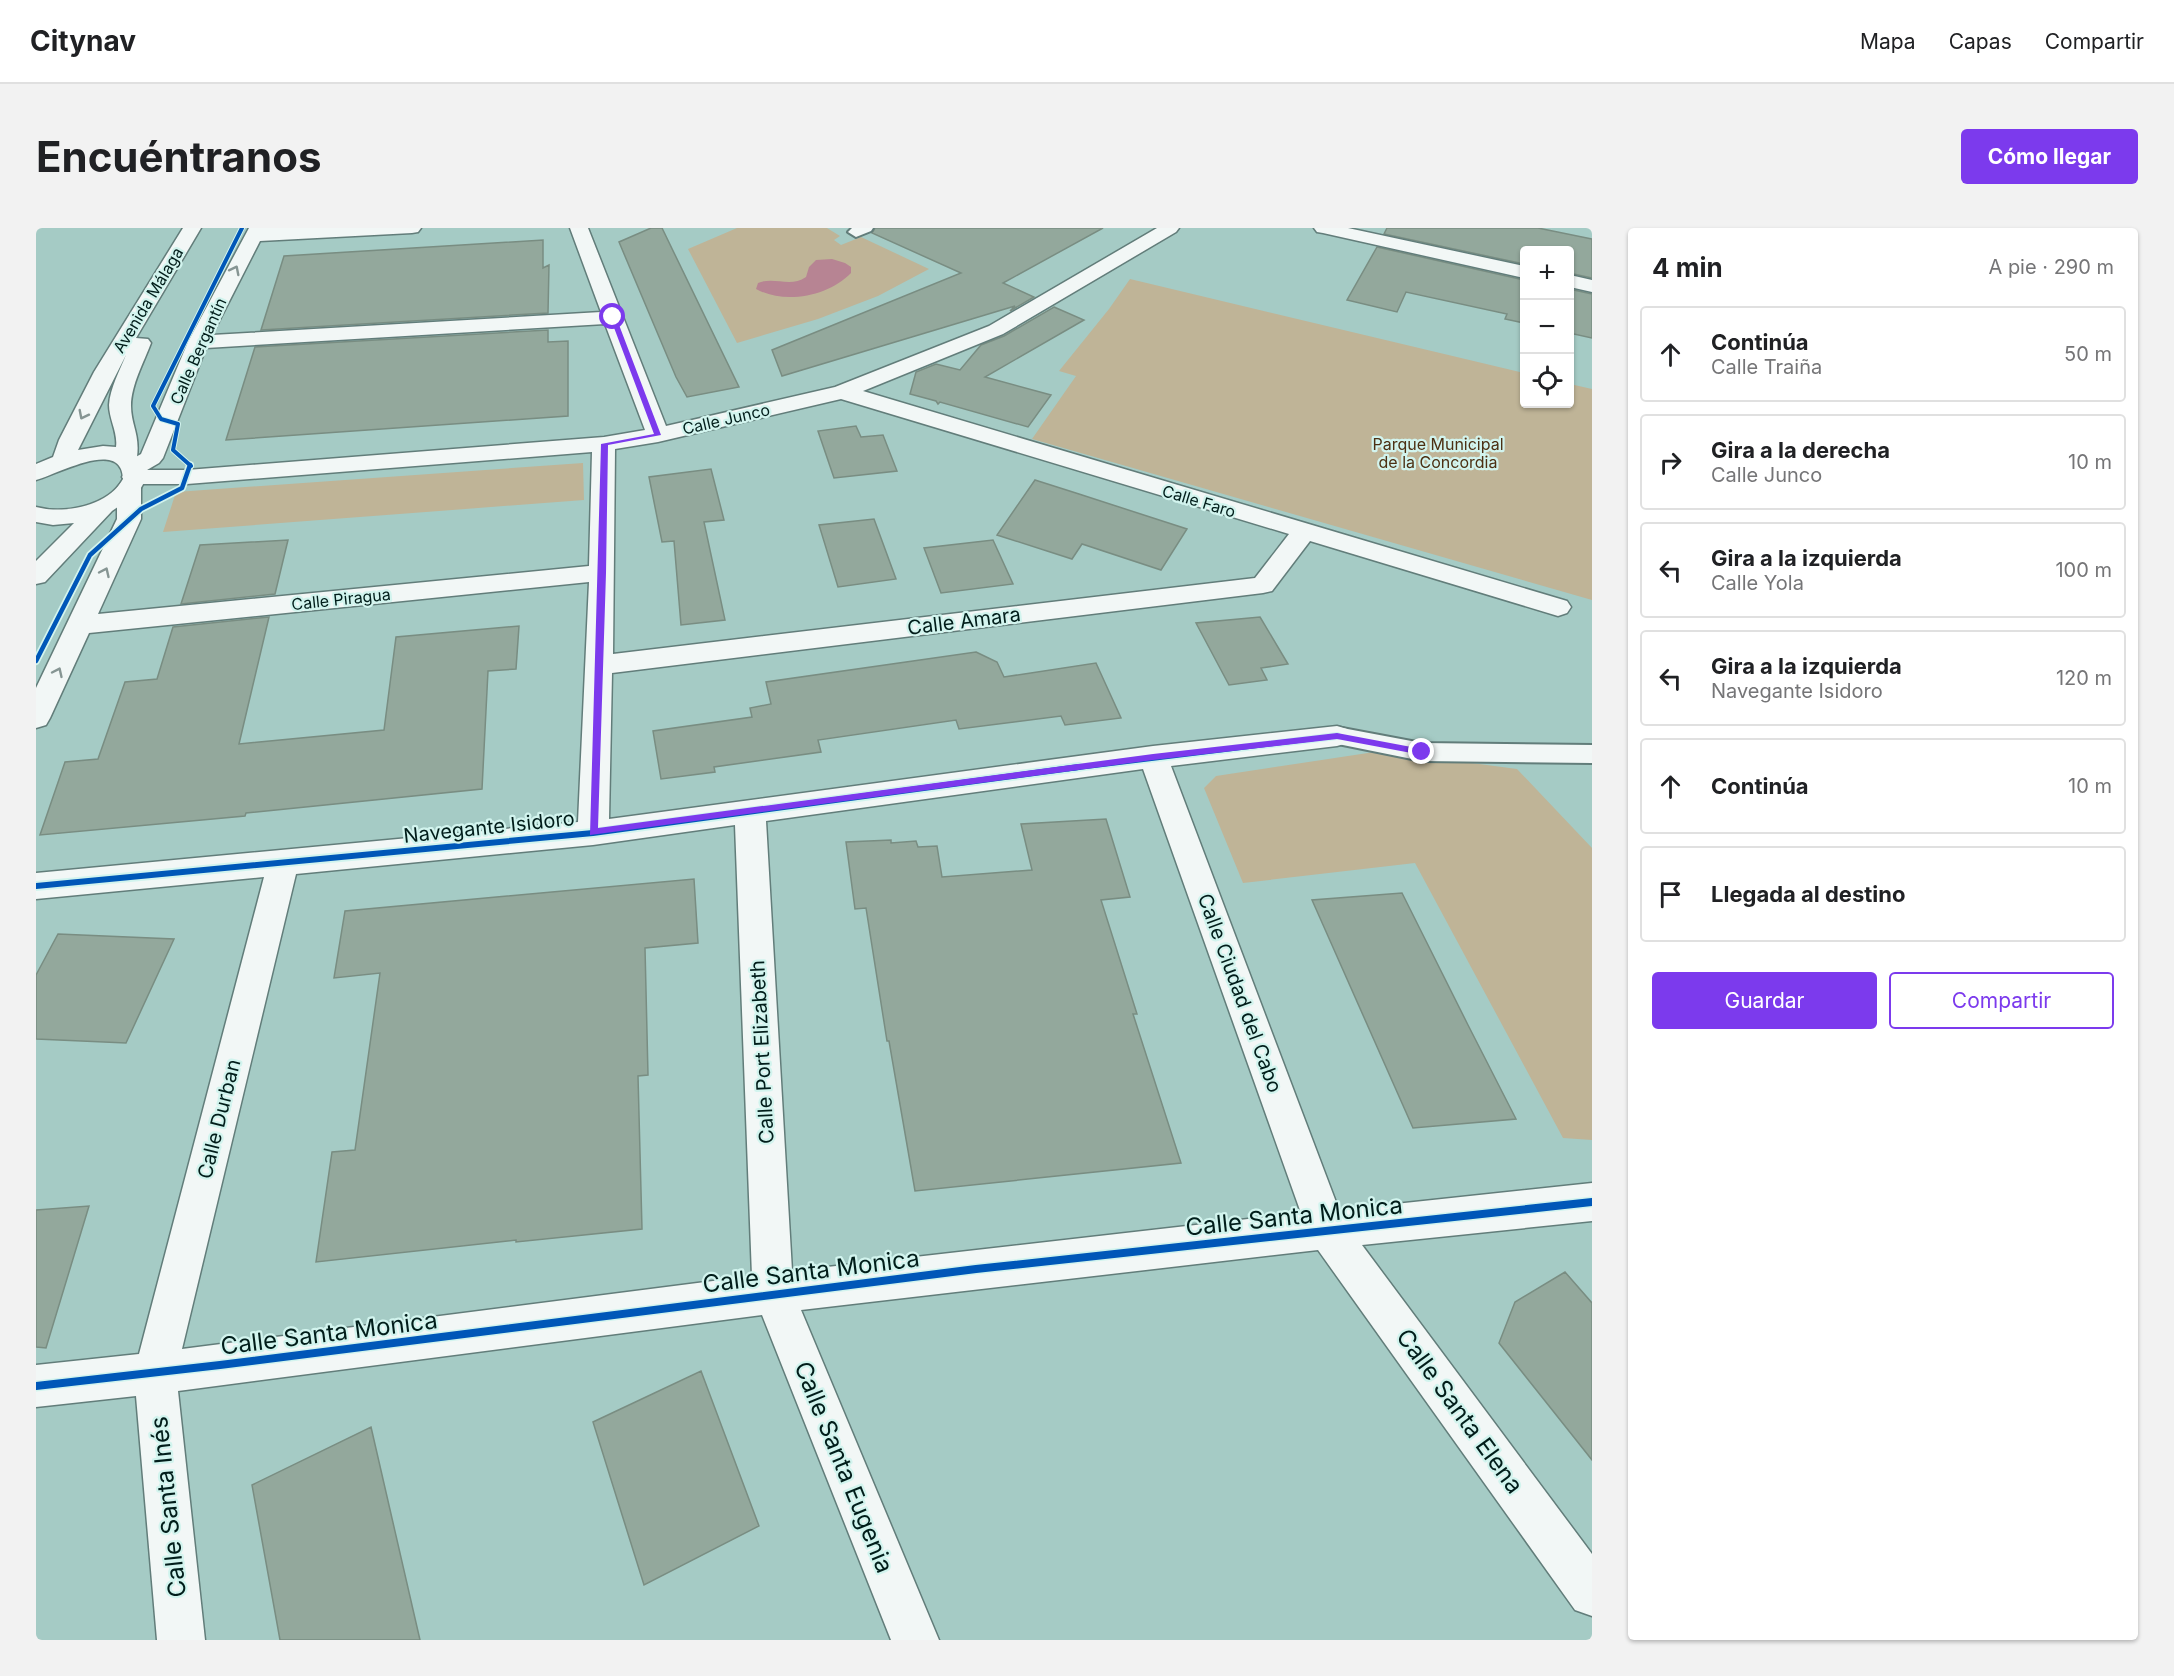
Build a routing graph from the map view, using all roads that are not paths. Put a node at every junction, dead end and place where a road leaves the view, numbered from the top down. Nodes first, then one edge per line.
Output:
1 (192, 228) edge
2 (206, 228) edge
3 (412, 228) edge
4 (579, 228) edge
5 (1170, 228) edge
6 (1323, 228) edge
7 (255, 232) edge
8 (1520, 271) edge
9 (1574, 282) edge
10 (1592, 286) edge
11 (613, 317) junction
12 (198, 342) junction
13 (842, 392) junction
14 (658, 435) junction
15 (604, 444) junction
16 (64, 459) junction
17 (36, 473) edge
18 (131, 473) junction
19 (103, 507) junction
20 (36, 514) edge
21 (1304, 532) junction
22 (602, 573) junction
23 (36, 576) edge
24 (1557, 607) dead end
25 (80, 625) junction
26 (599, 665) junction
27 (36, 718) edge
28 (1337, 736) joint
29 (1592, 754) edge
30 (1153, 757) junction
31 (750, 811) junction
32 (593, 833) junction
33 (283, 864) junction
34 (36, 886) edge
35 (1592, 1202) edge
36 (1327, 1230) junction
37 (773, 1293) junction
38 (155, 1374) junction
39 (36, 1386) edge
40 (1592, 1593) edge
41 (181, 1640) edge
42 (915, 1640) edge

1 -> 16 street, Avenida Málaga
2 - 18 street, Avenida Málaga
3 - 7 street
4 - 11 street
5 - 13 street, Calle Junco
6 - 8 street
12 -> 7 street, Calle Bergantín
9 - 10 street
11 - 12 street
11 - 14 street
12 - 18 street, Calle Bergantín
13 - 14 street, Calle Junco
13 - 21 street, Calle Faro
14 - 15 street, Calle Junco
15 - 18 street, Calle Junco
15 - 22 street
16 - 17 street, Calle Junco
16 - 18 street, Calle Junco
18 - 19 street, Calle Bergantín
25 -> 18 street
19 - 20 street
19 - 23 street
21 - 24 street, Calle Faro
21 - 26 street, Calle Amara
22 - 25 street, Calle Piragua
22 - 26 street
27 -> 25 street
26 - 32 street
28 - 29 lane
28 - 30 street, Navegante Isidoro
30 - 31 street, Navegante Isidoro
30 - 36 street, Calle Ciudad del Cabo
31 - 32 street, Navegante Isidoro
31 - 37 street, Calle Port Elizabeth
32 - 33 street, Navegante Isidoro
33 - 34 street, Navegante Isidoro
33 - 38 street, Calle Durban
35 - 36 street, Calle Santa Monica
36 - 37 street, Calle Santa Monica
36 - 40 street, Calle Santa Elena
37 - 38 street, Calle Santa Monica
37 - 42 street, Calle Santa Eugenia
38 - 39 street, Calle Santa Monica
38 - 41 street, Calle Santa Inés

